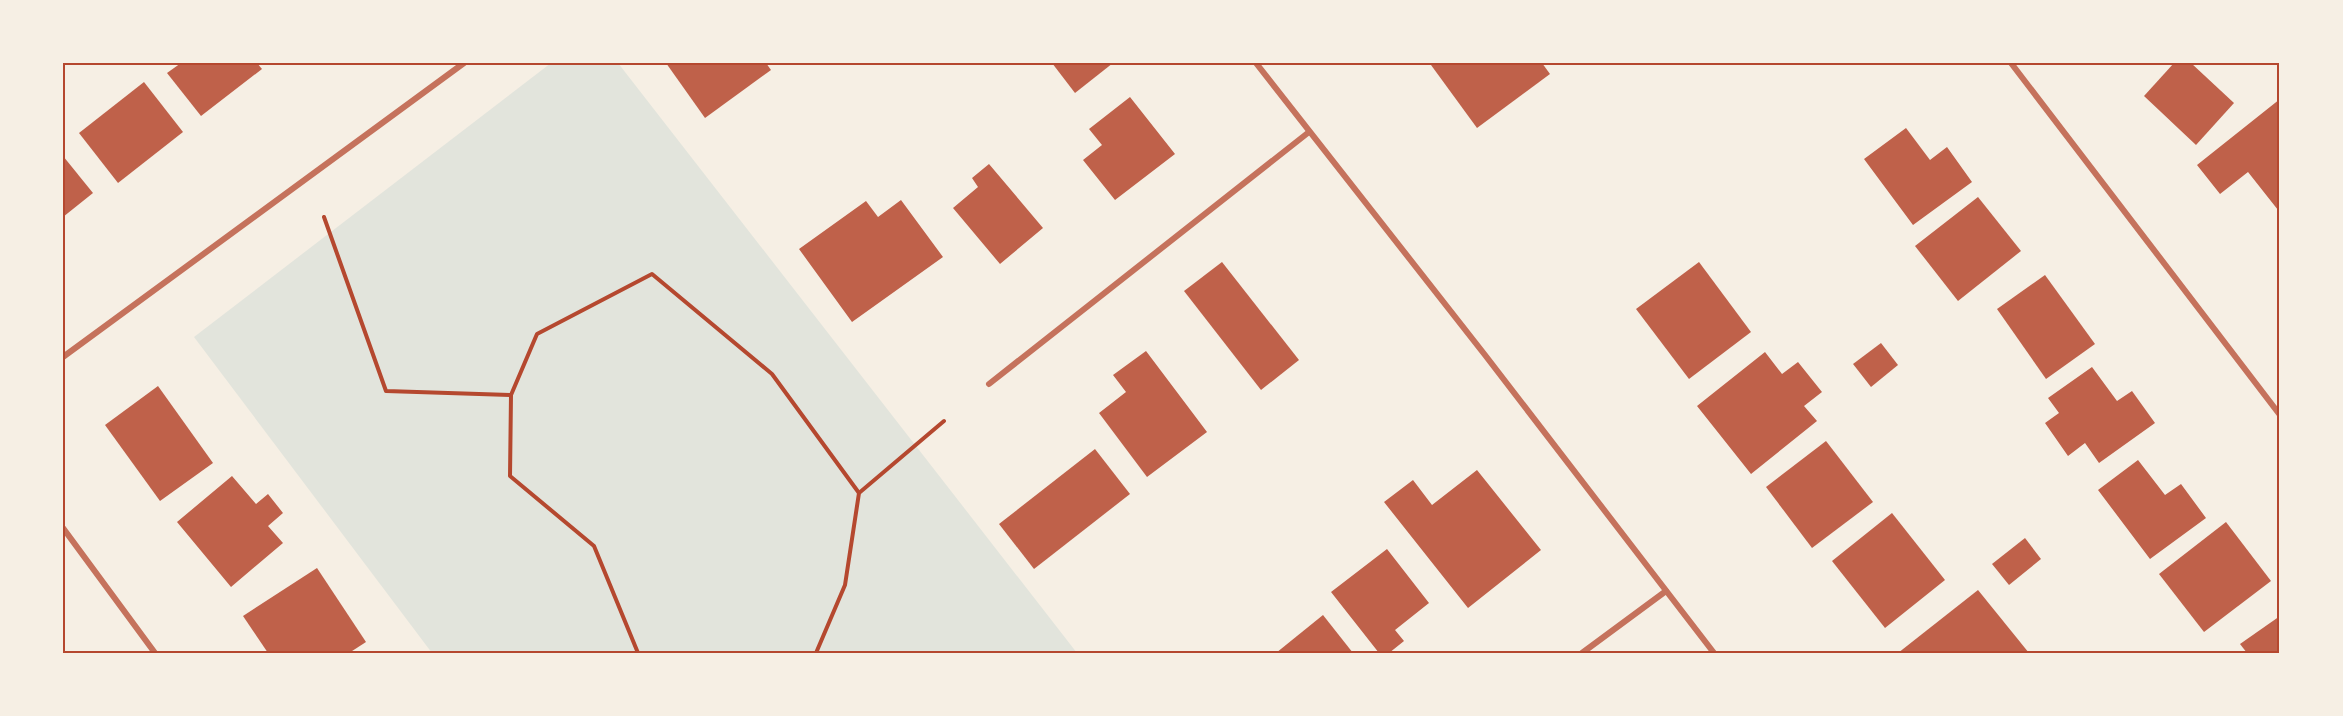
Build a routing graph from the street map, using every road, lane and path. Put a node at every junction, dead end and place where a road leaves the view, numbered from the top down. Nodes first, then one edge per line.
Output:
1 (464, 63) edge
2 (1256, 63) edge
3 (2011, 63) edge
4 (1309, 132) junction
5 (324, 217) dead end
6 (63, 357) edge
7 (989, 384) dead end
8 (511, 396) junction
9 (2280, 415) edge
10 (944, 421) dead end
11 (859, 492) junction
12 (63, 528) edge
13 (1666, 591) junction
14 (155, 653) edge
15 (641, 653) edge
16 (816, 653) edge
17 (1582, 653) edge
18 (1714, 653) edge

1 - 6 street
2 - 4 street
3 - 9 street
4 - 7 street
4 - 13 street
5 - 8 path
8 - 11 path
8 - 15 path
10 - 11 path
11 - 16 path
12 - 14 street
13 - 17 street
13 - 18 street

